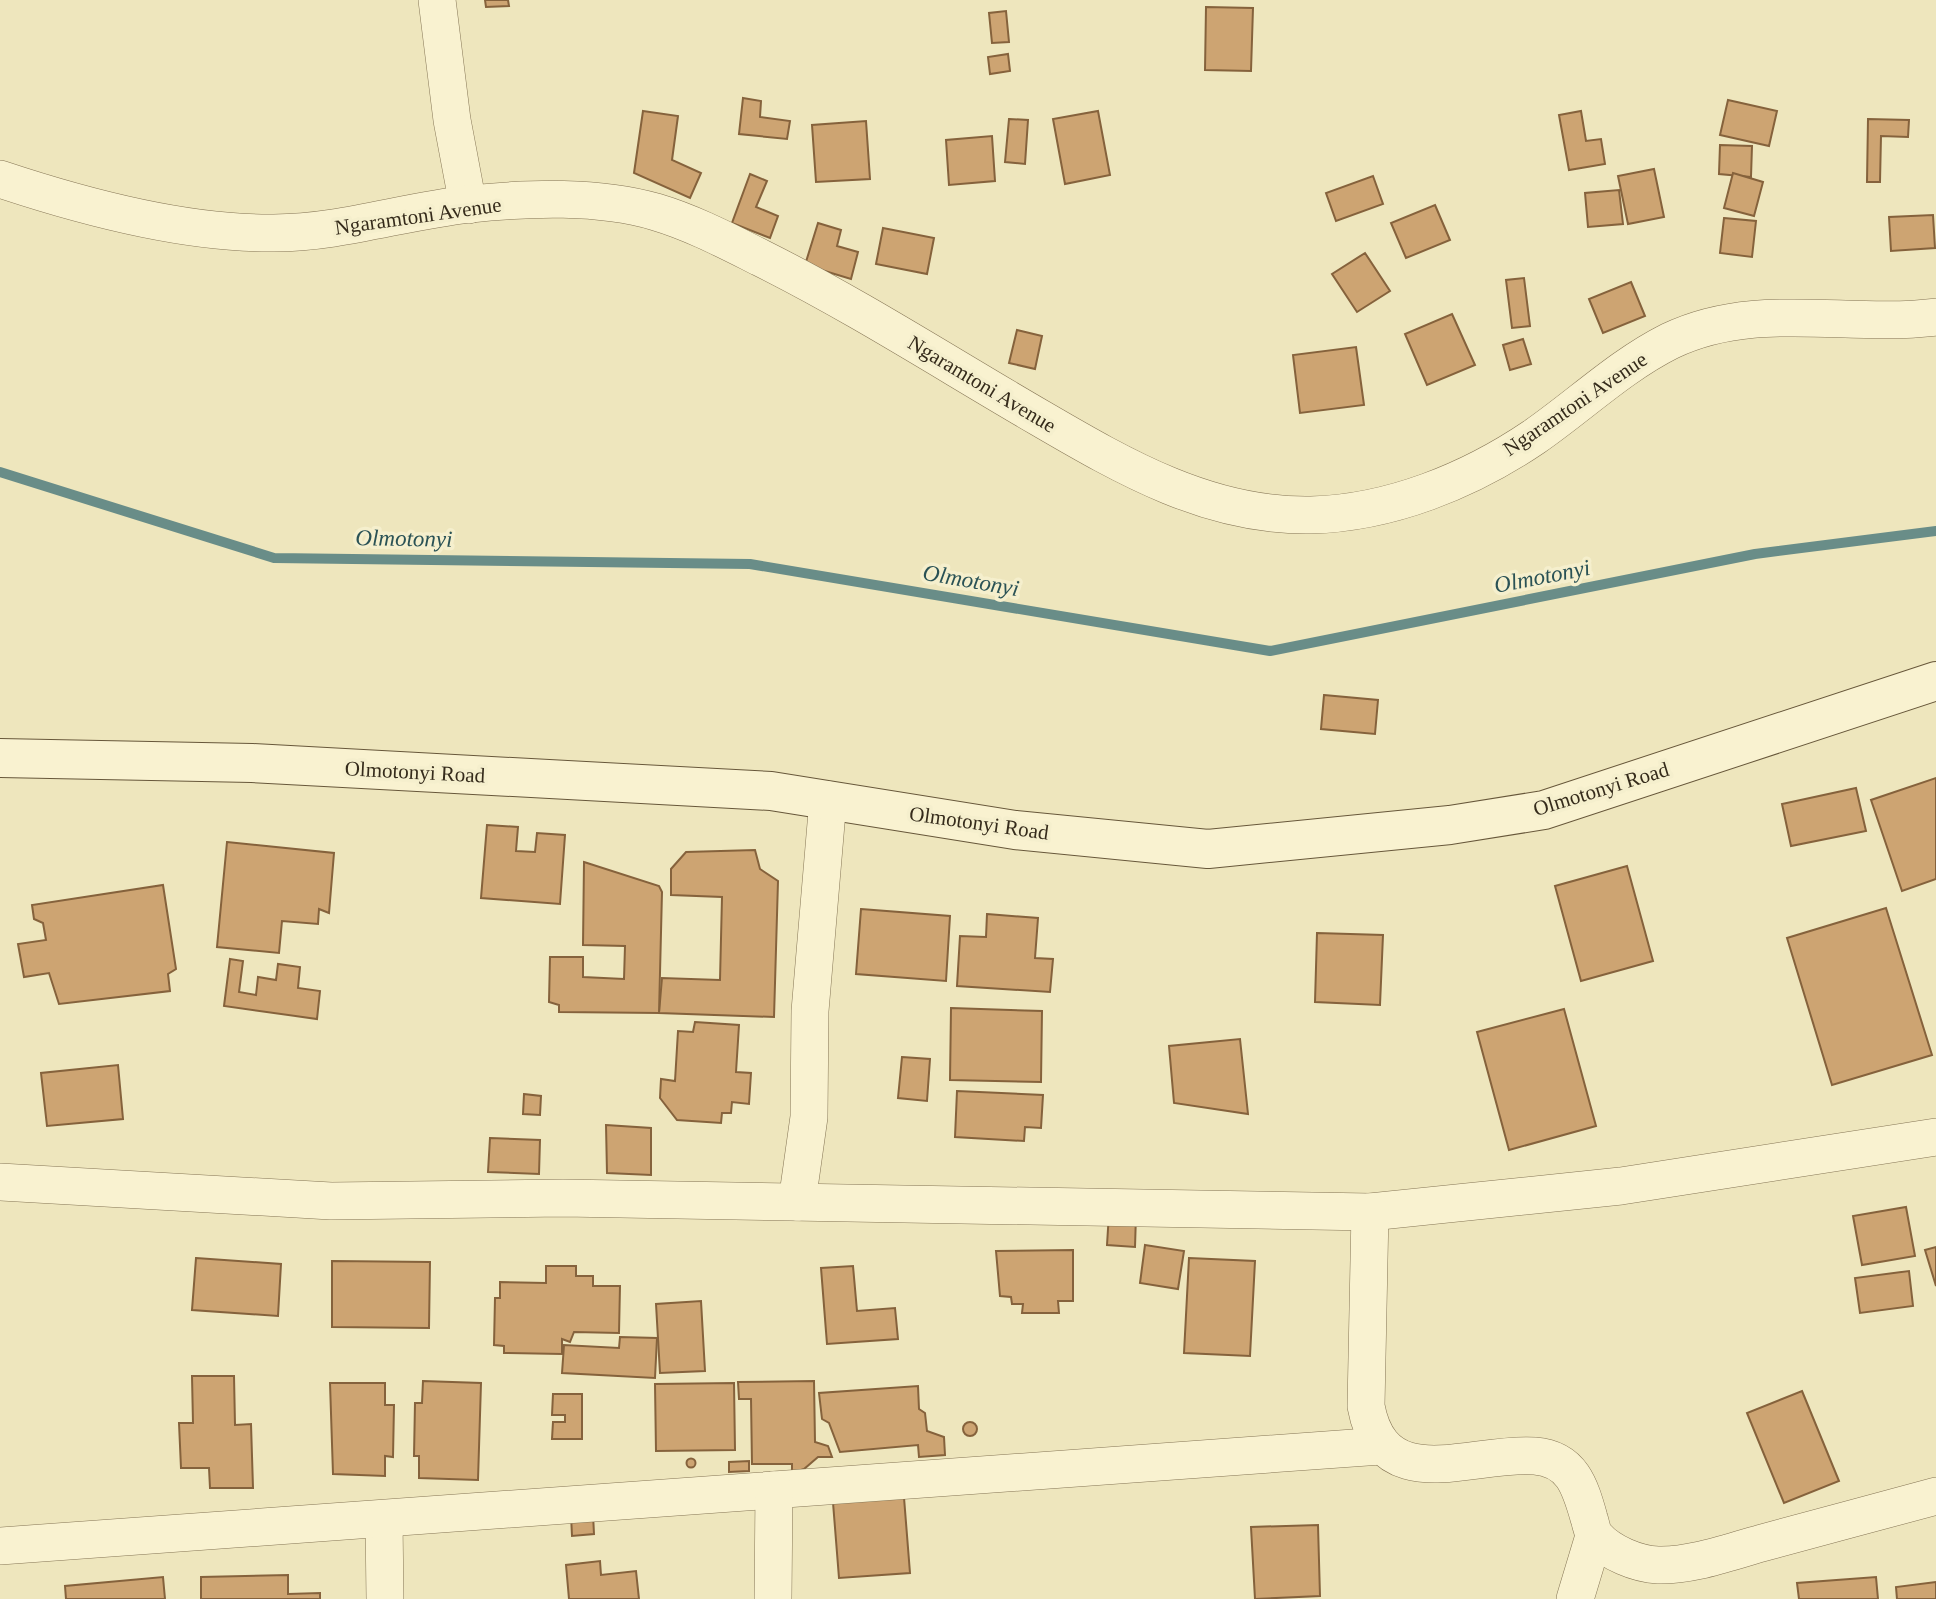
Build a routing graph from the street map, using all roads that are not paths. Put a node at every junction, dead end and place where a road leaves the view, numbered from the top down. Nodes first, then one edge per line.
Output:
1 (437, 0) edge
2 (0, 178) edge
3 (468, 205) junction
4 (1936, 317) edge
5 (1936, 681) edge
6 (0, 758) edge
7 (828, 800) junction
8 (1936, 1138) edge
9 (0, 1182) edge
10 (797, 1202) junction
11 (1370, 1212) junction
12 (1381, 1447) junction
13 (774, 1490) junction
14 (1936, 1496) edge
15 (384, 1520) junction
16 (1594, 1536) junction
17 (0, 1546) edge
18 (385, 1599) edge
19 (773, 1599) edge
20 (1575, 1599) edge

1 - 3 street
2 - 3 street, Ngaramtoni Avenue
3 - 4 street, Ngaramtoni Avenue
5 - 7 street, Olmotonyi Road
6 - 7 street, Olmotonyi Road
7 - 10 street
8 - 11 street
9 - 10 street
10 - 11 street
11 - 12 street
12 - 13 street
12 - 16 street
13 - 15 street
13 - 19 street
14 - 16 street
15 - 17 street
15 - 18 street
16 - 20 street

